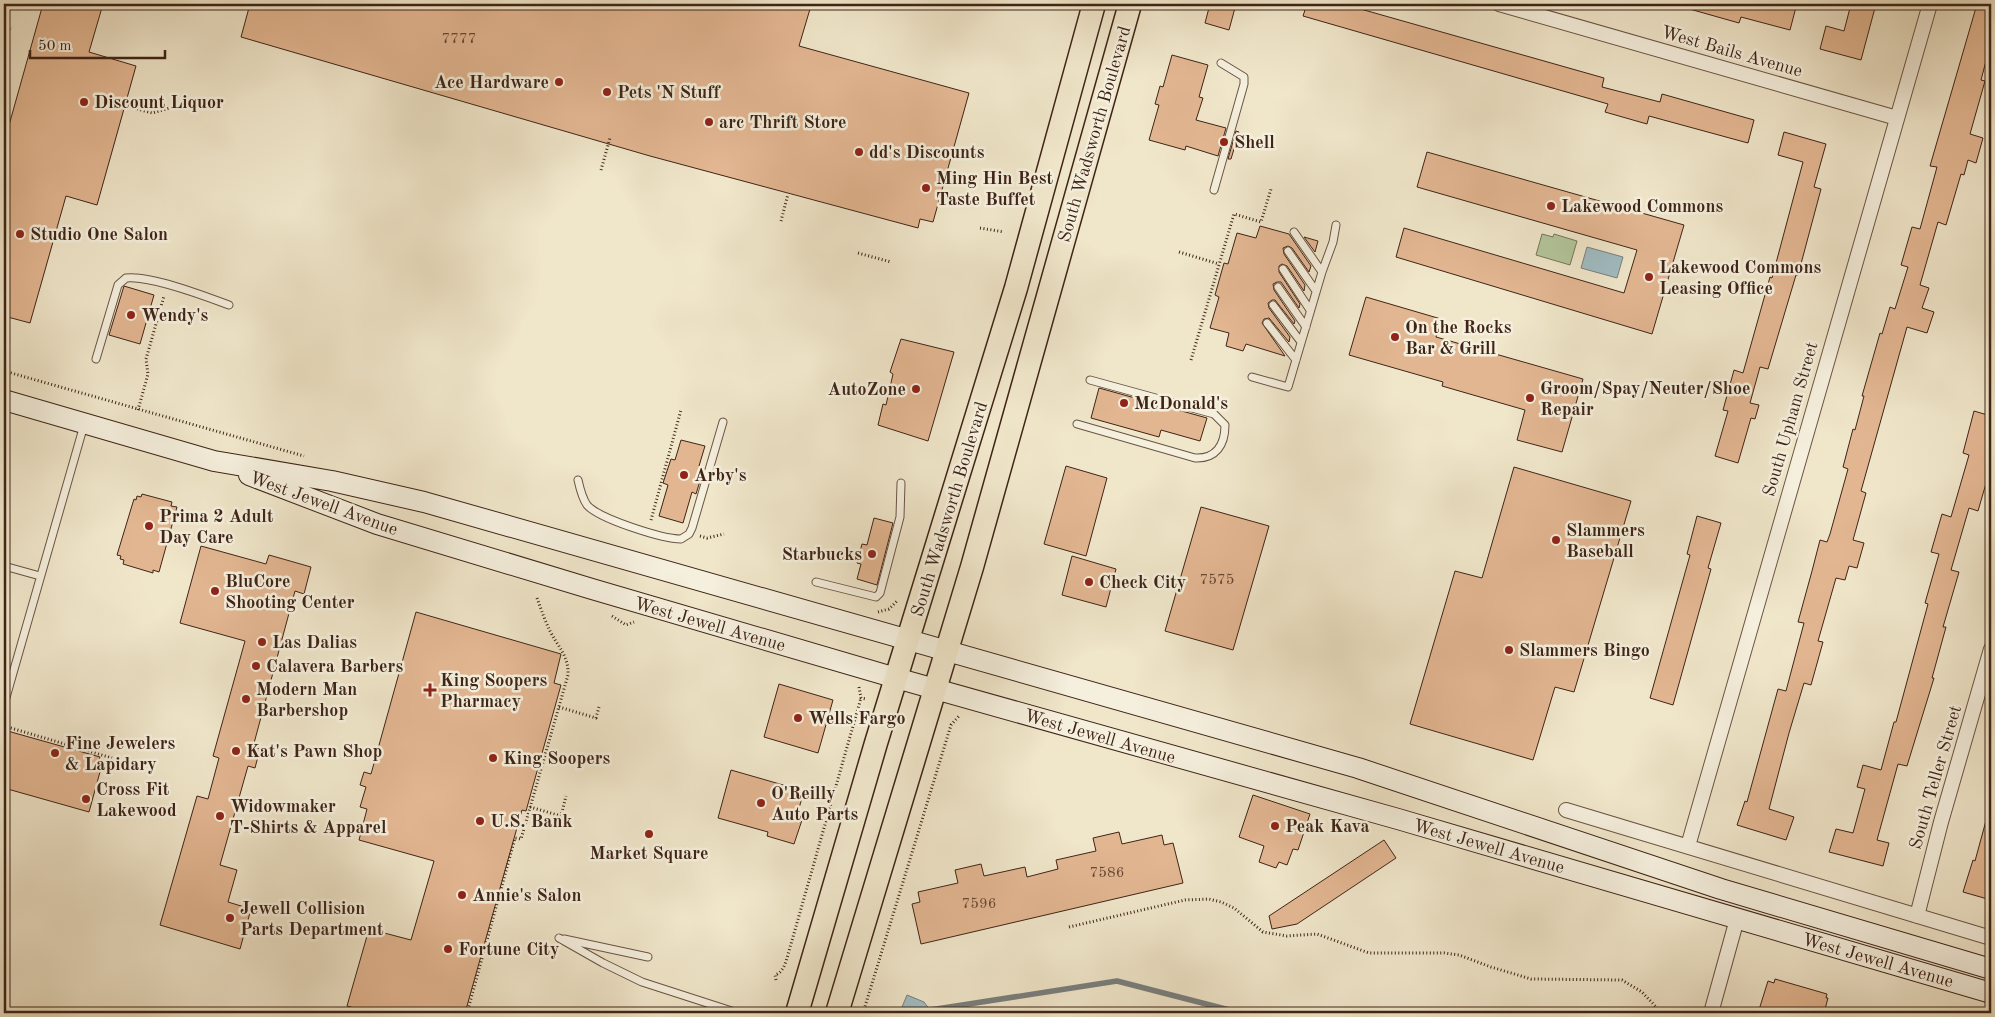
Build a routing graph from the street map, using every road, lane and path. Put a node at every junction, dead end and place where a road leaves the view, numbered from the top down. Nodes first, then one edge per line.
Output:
1 (1094, 4) edge
2 (1130, 4) edge
3 (1499, 4) edge
4 (1930, 4) edge
5 (4, 27) edge
6 (11, 29) dead end
7 (1221, 63) dead end
8 (127, 106) dead end
9 (177, 106) dead end
10 (1897, 118) junction
11 (610, 138) dead end
12 (601, 170) dead end
13 (1271, 189) dead end
14 (1214, 190) dead end
15 (788, 194) dead end
16 (781, 221) dead end
17 (1336, 225) dead end
18 (980, 228) dead end
19 (1004, 232) dead end
20 (1294, 232) dead end
21 (1288, 251) dead end
22 (1179, 252) dead end
23 (858, 253) dead end
24 (891, 262) dead end
25 (1219, 264) junction
26 (1283, 269) dead end
27 (1322, 272) junction
28 (1278, 287) dead end
29 (1316, 291) junction
30 (173, 298) dead end
31 (1273, 304) dead end
32 (229, 305) dead end
33 (1310, 310) junction
34 (1268, 323) dead end
35 (1306, 327) junction
36 (1301, 342) junction
37 (96, 359) dead end
38 (1191, 360) dead end
39 (1296, 360) junction
40 (4, 371) edge
41 (1252, 377) dead end
42 (1090, 380) dead end
43 (4, 400) edge
44 (138, 410) junction
45 (681, 410) dead end
46 (723, 422) dead end
47 (84, 424) junction
48 (1077, 424) dead end
49 (250, 440) dead end
50 (214, 460) junction
51 (578, 480) dead end
52 (901, 483) dead end
53 (660, 523) dead end
54 (689, 534) junction
55 (724, 534) dead end
56 (4, 566) edge
57 (40, 576) junction
58 (816, 582) dead end
59 (537, 598) dead end
60 (903, 599) dead end
61 (877, 615) dead end
62 (909, 641) junction
63 (1991, 649) edge
64 (946, 651) junction
65 (896, 678) junction
66 (855, 684) dead end
67 (935, 688) junction
68 (861, 698) junction
69 (866, 699) dead end
70 (5, 700) edge
71 (559, 707) junction
72 (599, 707) dead end
73 (950, 724) dead end
74 (4, 726) edge
75 (112, 758) dead end
76 (566, 796) dead end
77 (530, 807) junction
78 (1566, 810) dead end
79 (1688, 846) junction
80 (1917, 916) junction
81 (1737, 919) junction
82 (1069, 927) dead end
83 (1991, 938) edge
84 (648, 957) dead end
85 (1991, 969) edge
86 (776, 980) dead end
87 (1991, 993) edge
88 (467, 1013) edge
89 (504, 1013) edge
90 (738, 1013) edge
91 (797, 1013) edge
92 (837, 1013) edge
93 (863, 1013) edge
94 (1669, 1013) edge
95 (1711, 1013) edge

1 - 62 main road, South Wadsworth Boulevard
2 - 64 main road, South Wadsworth Boulevard
3 - 10 street, West Bails Avenue
4 - 10 street, South Upham Street
5 - 6 path
7 - 14 lane
8 - 9 path
10 - 79 street, South Upham Street
11 - 12 path
13 - 25 path
15 - 16 path
17 - 27 lane
18 - 19 path
20 - 27 lane
21 - 29 lane
22 - 25 path
23 - 24 path
25 - 38 path
26 - 33 lane
27 - 29 lane
28 - 35 lane
29 - 33 lane
30 - 44 path
31 - 36 lane
32 - 37 lane
33 - 35 lane
34 - 39 lane
35 - 36 lane
36 - 39 lane
39 - 41 lane
40 - 44 path
42 - 48 lane
43 - 47 main road, West Jewell Avenue
44 - 49 path
45 - 53 path
46 - 54 lane
47 - 50 main road, West Jewell Avenue
47 - 57 lane
50 - 62 main road, West Jewell Avenue
50 - 65 main road, West Jewell Avenue
51 - 54 lane
52 - 58 lane
54 - 55 path
56 - 57 lane
57 - 70 lane
59 - 71 path
60 - 61 path
62 - 64 main road, West Jewell Avenue
62 - 65 main road, South Wadsworth Boulevard
63 - 80 street, South Teller Street
64 - 67 main road, South Wadsworth Boulevard
64 - 85 main road, West Jewell Avenue
65 - 67 main road, West Jewell Avenue
65 - 91 main road, South Wadsworth Boulevard
66 - 68 path
67 - 81 main road, West Jewell Avenue
67 - 92 main road, South Wadsworth Boulevard
68 - 69 path
68 - 86 path
71 - 72 path
71 - 77 path
73 - 93 path
74 - 75 path
76 - 77 path
77 - 88 path
78 - 79 street
79 - 80 street
80 - 83 street
81 - 87 main road, West Jewell Avenue
81 - 95 street
82 - 94 path
84 - 90 lane
88 - 89 path

